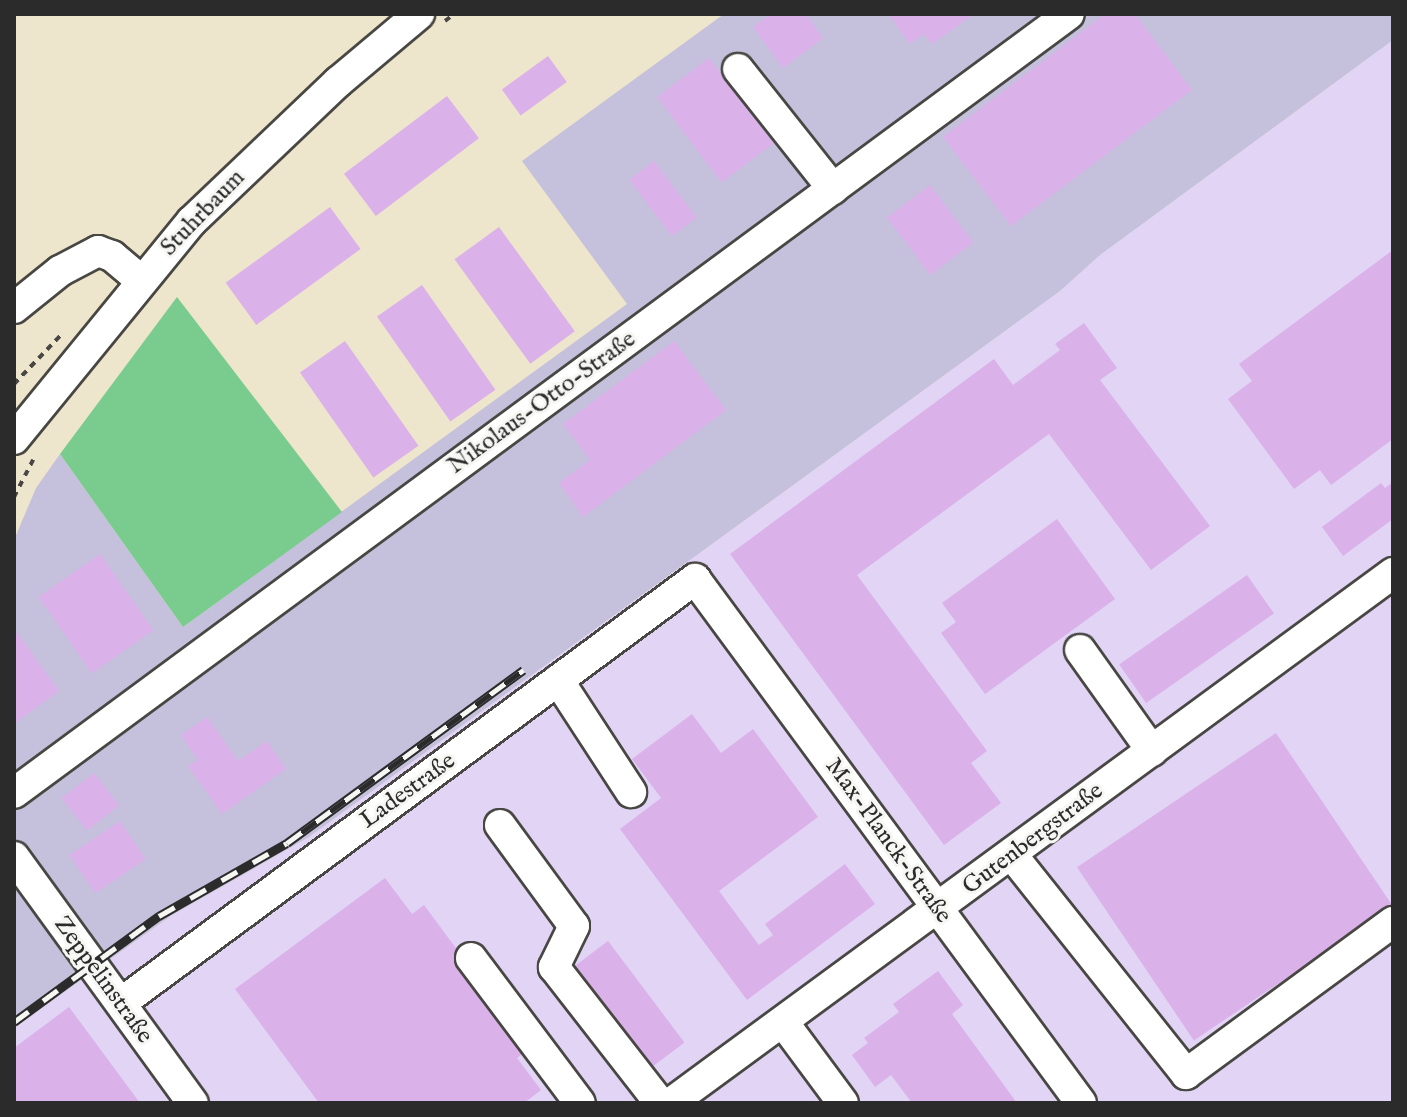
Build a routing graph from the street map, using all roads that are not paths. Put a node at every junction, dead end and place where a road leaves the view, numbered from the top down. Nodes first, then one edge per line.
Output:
1 (419, 14) edge
2 (1069, 14) edge
3 (738, 69) dead end
4 (833, 189) junction
5 (141, 280) junction
6 (14, 308) edge
7 (14, 439) edge
8 (1393, 573) edge
9 (695, 579) joint
10 (1080, 650) dead end
11 (558, 680) junction
12 (1152, 751) junction
13 (631, 792) dead end
14 (14, 793) edge
15 (500, 825) dead end
16 (1012, 855) junction
17 (14, 857) edge
18 (939, 909) junction
19 (1393, 922) edge
20 (471, 958) dead end
21 (121, 1003) junction
22 (783, 1022) junction
23 (674, 1101) edge
24 (193, 1103) edge
25 (580, 1103) edge
26 (843, 1103) edge
27 (1081, 1103) edge

1 - 5 street, Stuhrbaum
2 - 4 street, Nikolaus-Otto-Straße
3 - 4 street
4 - 14 street, Nikolaus-Otto-Straße
5 - 6 street
5 - 7 street, Stuhrbaum
8 - 12 street, Gutenbergstraße
9 - 11 street, Ladestraße
9 - 18 street, Max-Planck-Straße
10 - 12 street
11 - 13 street
11 - 21 street, Ladestraße
12 - 16 street, Gutenbergstraße
15 - 23 street
16 - 18 street, Gutenbergstraße
16 - 19 street
17 - 21 street, Zeppelinstraße
18 - 22 street, Gutenbergstraße
18 - 27 street, Max-Planck-Straße
20 - 25 street
21 - 24 street, Zeppelinstraße
22 - 23 street, Gutenbergstraße
22 - 26 street

